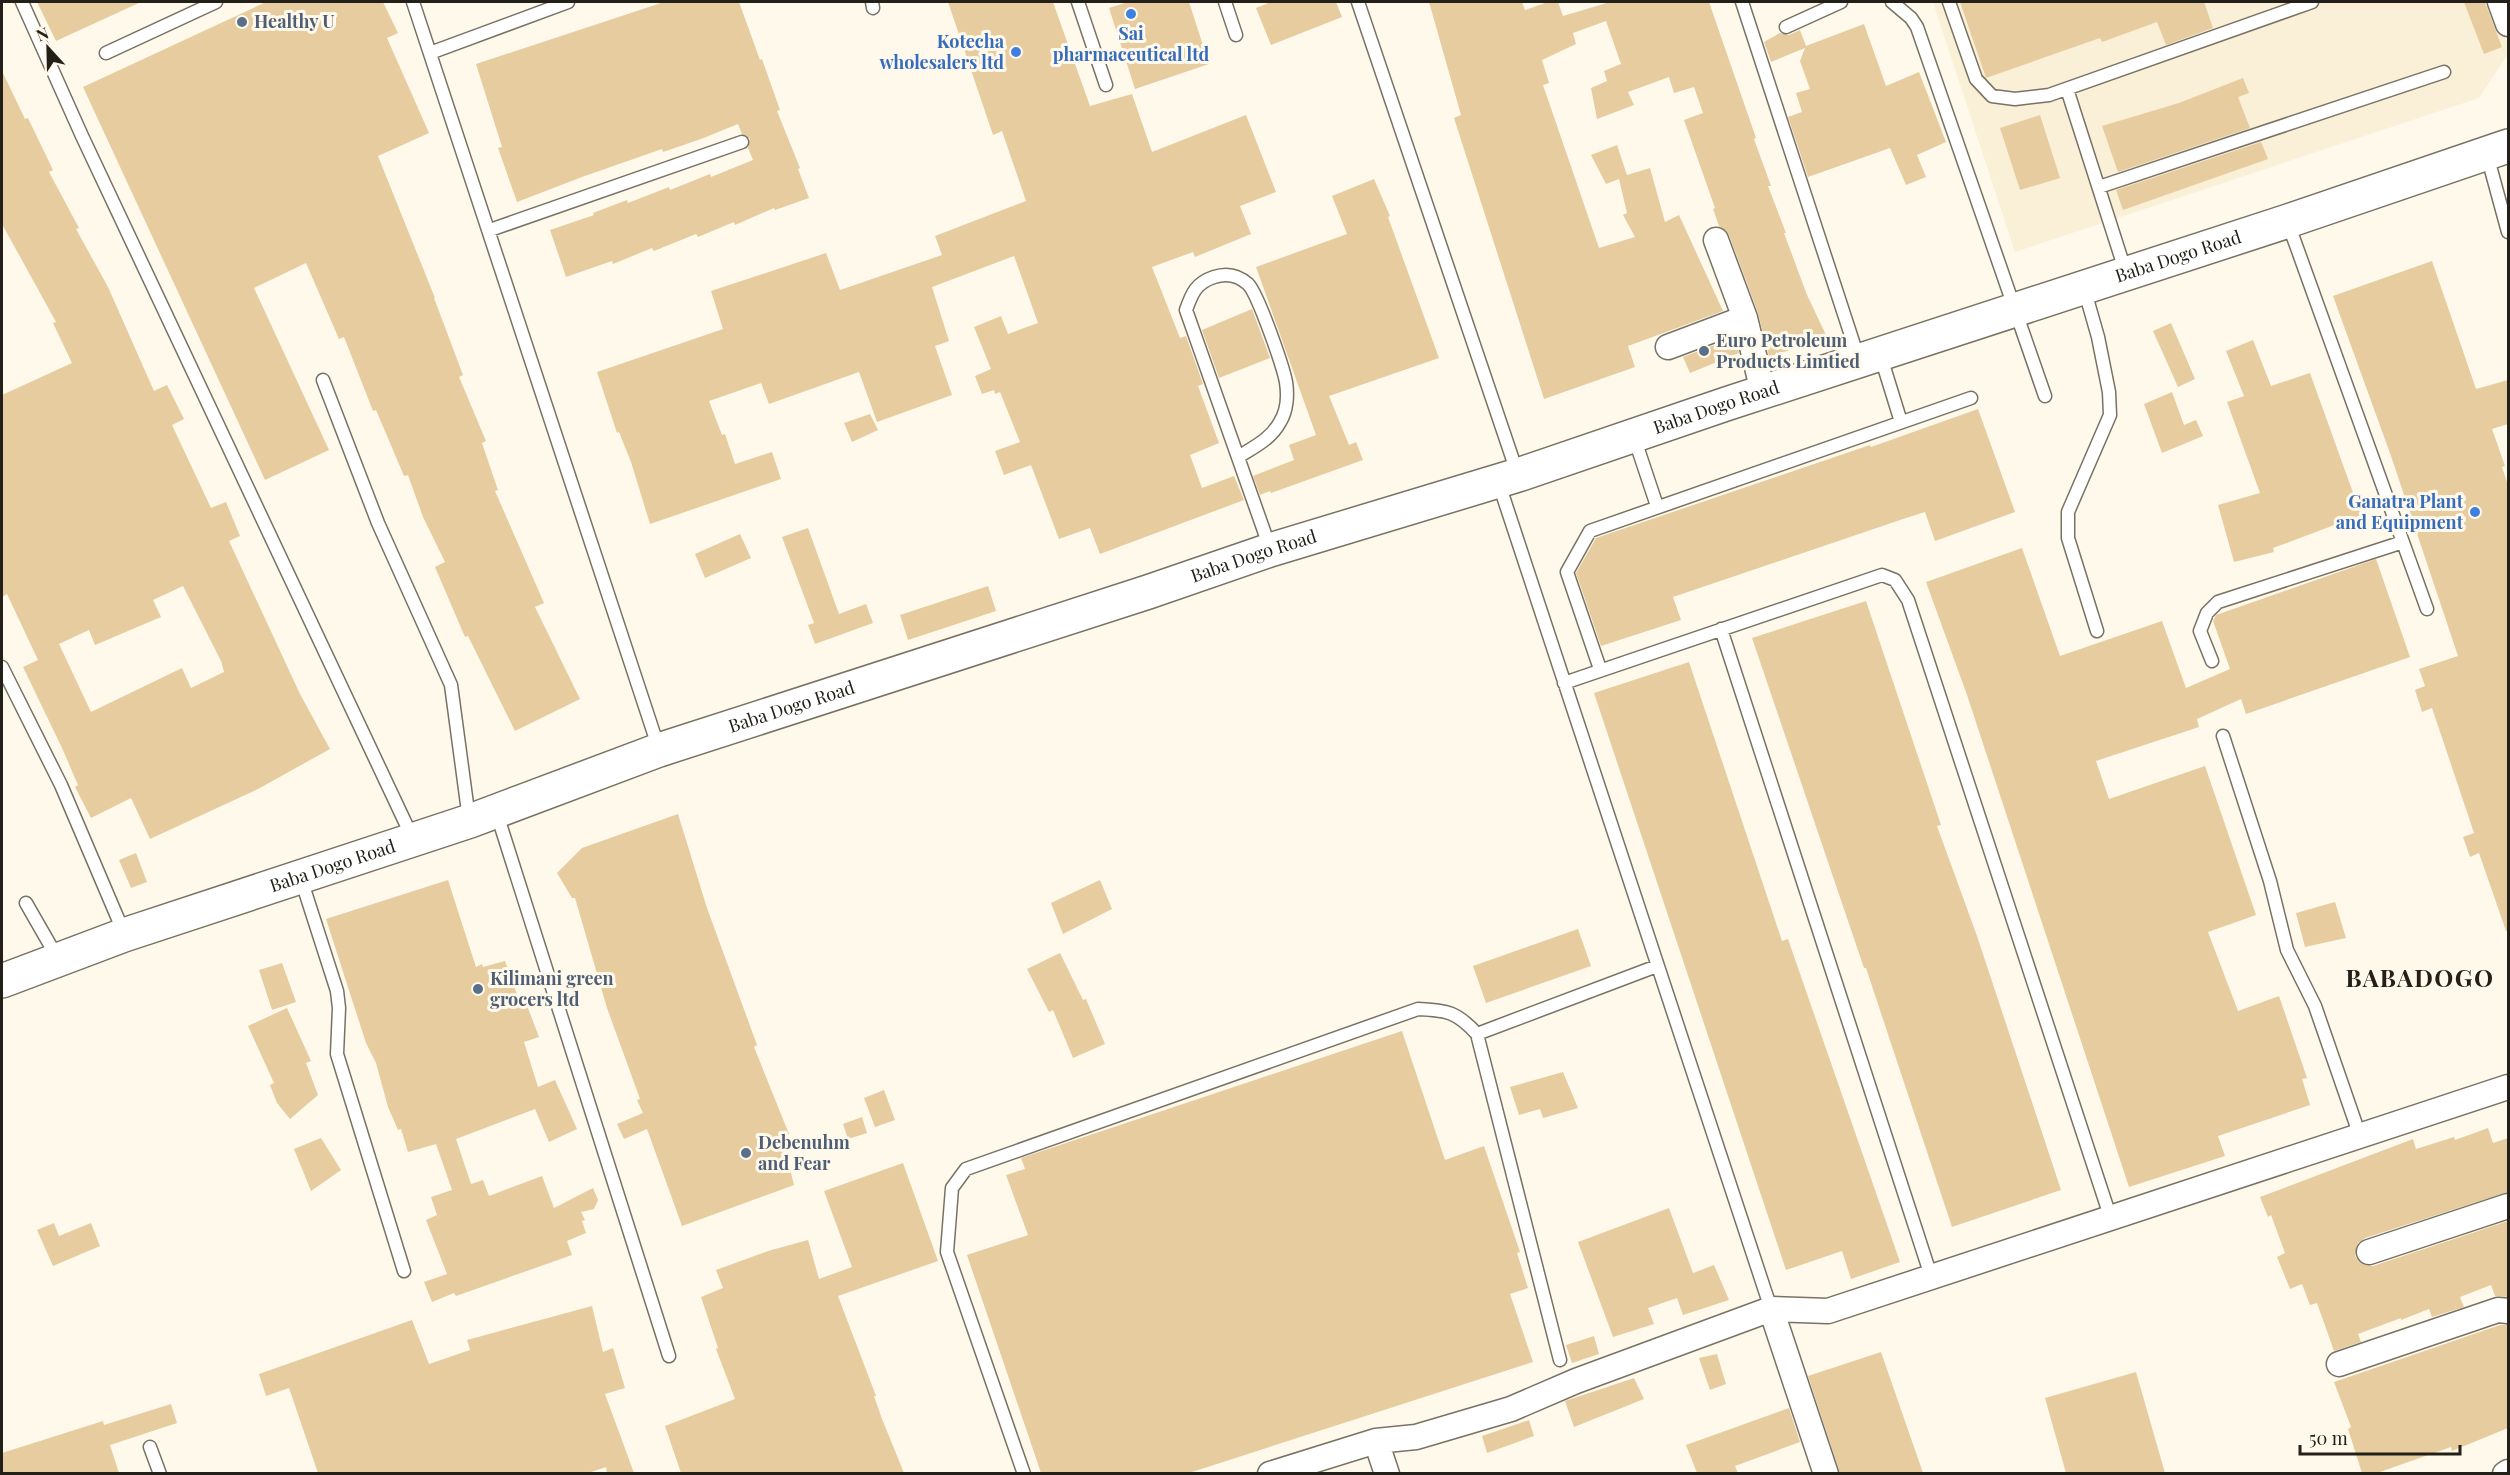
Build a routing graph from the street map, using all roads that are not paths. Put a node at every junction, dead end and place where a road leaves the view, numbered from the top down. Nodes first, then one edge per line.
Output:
1 (22, 2) edge
2 (216, 2) edge
3 (413, 2) edge
4 (568, 2) edge
5 (1078, 2) edge
6 (1225, 2) edge
7 (1358, 2) edge
8 (1742, 2) edge
9 (1841, 2) edge
10 (1892, 2) edge
11 (1949, 2) edge
12 (2312, 2) edge
13 (2500, 2) edge
14 (2508, 24) edge
15 (1786, 27) dead end
16 (1236, 35) dead end
17 (106, 53) dead end
18 (430, 53) junction
19 (2444, 72) dead end
20 (1106, 85) dead end
21 (2067, 89) junction
22 (742, 142) dead end
23 (2498, 150) edge
24 (2098, 187) junction
25 (2288, 221) junction
26 (2507, 225) edge
27 (490, 230) junction
28 (1716, 240) dead end
29 (2126, 273) junction
30 (2084, 286) junction
31 (2014, 310) junction
32 (1745, 318) junction
33 (1668, 347) dead end
34 (1870, 357) junction
35 (323, 380) dead end
36 (1762, 392) junction
37 (2045, 396) dead end
38 (1971, 398) dead end
39 (1901, 422) junction
40 (1634, 437) junction
41 (1239, 457) junction
42 (1508, 478) junction
43 (1657, 506) junction
44 (2403, 542) junction
45 (1270, 550) junction
46 (2427, 609) dead end
47 (1721, 629) junction
48 (2097, 631) dead end
49 (2212, 660) dead end
50 (2, 667) edge
51 (1600, 669) junction
52 (1564, 683) junction
53 (2223, 736) dead end
54 (659, 750) junction
55 (482, 815) junction
56 (413, 840) junction
57 (301, 878) junction
58 (26, 903) dead end
59 (124, 934) junction
60 (58, 958) junction
61 (1657, 966) junction
62 (2, 981) edge
63 (1476, 1034) junction
64 (2508, 1087) edge
65 (2360, 1136) junction
66 (2508, 1206) edge
67 (2110, 1216) junction
68 (2369, 1252) dead end
69 (404, 1271) dead end
70 (1931, 1276) junction
71 (1771, 1309) junction
72 (2508, 1311) edge
73 (669, 1356) dead end
74 (1560, 1360) dead end
75 (2339, 1364) dead end
76 (1376, 1441) junction
77 (150, 1447) dead end
78 (160, 1473) edge
79 (1024, 1473) edge
80 (1270, 1473) edge
81 (1387, 1473) edge
82 (1826, 1473) edge

1 - 56 lane
2 - 17 lane
3 - 18 lane
4 - 18 lane
5 - 20 lane
6 - 16 lane
7 - 42 lane
8 - 34 lane
9 - 15 lane
10 - 31 lane
11 - 21 lane
12 - 21 lane
13 - 14 street
18 - 27 lane
19 - 24 lane
21 - 24 lane
22 - 27 lane
23 - 25 street, Baba Dogo Road
23 - 26 lane
24 - 29 lane
25 - 29 street, Baba Dogo Road
25 - 44 lane
27 - 54 lane
28 - 32 street
29 - 30 street, Baba Dogo Road
30 - 31 street, Baba Dogo Road
30 - 48 lane
31 - 34 street, Baba Dogo Road
31 - 37 lane
32 - 33 street
32 - 36 street
34 - 36 street, Baba Dogo Road
34 - 39 lane
35 - 55 lane
36 - 40 street, Baba Dogo Road
38 - 39 lane
39 - 43 lane
40 - 42 street, Baba Dogo Road
40 - 43 lane
41 - 41 lane
41 - 45 lane
42 - 45 street, Baba Dogo Road
42 - 52 lane
43 - 51 lane
44 - 46 lane
44 - 49 lane
45 - 54 street, Baba Dogo Road
47 - 51 lane
47 - 67 lane
47 - 70 lane
50 - 59 lane
51 - 52 lane
52 - 61 lane
53 - 65 lane
54 - 55 street, Baba Dogo Road
55 - 56 street, Baba Dogo Road
55 - 73 lane
56 - 57 street, Baba Dogo Road
57 - 59 street, Baba Dogo Road
57 - 69 lane
58 - 60 lane
59 - 60 street, Baba Dogo Road
60 - 62 street, Baba Dogo Road
61 - 63 lane
61 - 71 lane
63 - 74 lane
63 - 79 lane
64 - 65 street
65 - 67 street
66 - 68 street
67 - 70 street
70 - 71 street
71 - 76 street
71 - 82 street
72 - 75 street
76 - 80 street
76 - 81 street
77 - 78 lane

